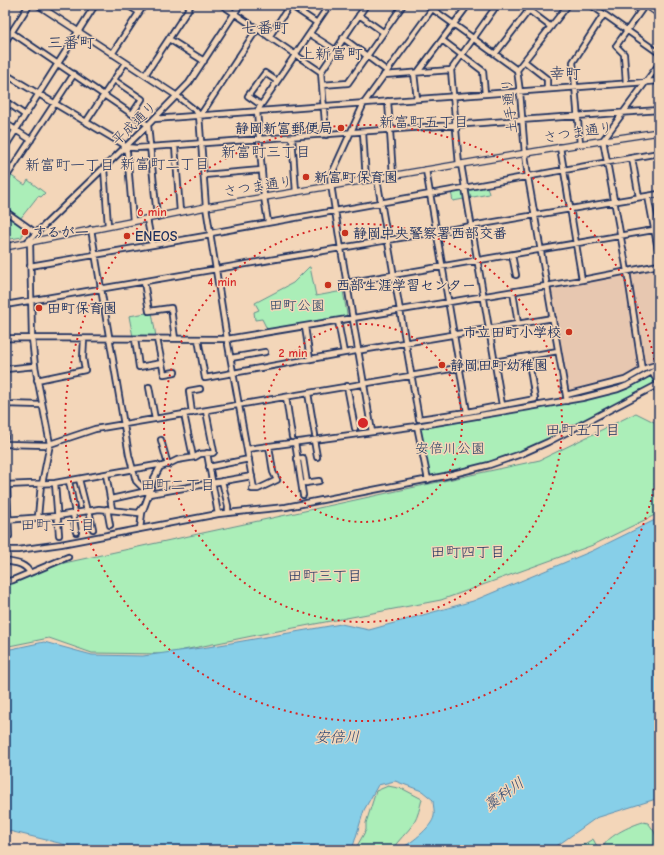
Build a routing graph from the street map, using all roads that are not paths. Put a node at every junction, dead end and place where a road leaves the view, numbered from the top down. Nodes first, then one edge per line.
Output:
1 (29, 5) edge
2 (38, 5) edge
3 (95, 5) edge
4 (127, 5) edge
5 (144, 5) edge
6 (191, 5) edge
7 (222, 5) edge
8 (240, 5) edge
9 (290, 5) edge
10 (330, 5) edge
11 (403, 5) edge
12 (427, 5) edge
13 (468, 5) edge
14 (497, 5) edge
15 (522, 5) edge
16 (568, 5) edge
17 (591, 5) edge
18 (646, 5) edge
19 (364, 6) edge
20 (433, 7) edge
21 (528, 10) junction
22 (139, 12) junction
23 (234, 14) junction
24 (604, 14) junction
25 (659, 14) edge
26 (359, 15) junction
27 (318, 23) junction
28 (454, 24) junction
29 (551, 27) junction
30 (257, 29) junction
31 (627, 31) junction
32 (12, 32) junction
33 (78, 32) junction
34 (383, 32) junction
35 (310, 34) junction
36 (269, 37) junction
37 (343, 38) junction
38 (473, 38) junction
39 (168, 39) junction
40 (442, 40) junction
41 (5, 42) edge
42 (335, 50) junction
43 (659, 53) edge
44 (112, 54) junction
45 (462, 54) junction
46 (495, 54) junction
47 (295, 55) junction
48 (366, 56) junction
49 (204, 61) junction
50 (524, 61) junction
51 (58, 63) junction
52 (125, 63) junction
53 (659, 64) edge
54 (451, 70) junction
55 (517, 70) junction
56 (321, 72) junction
57 (416, 72) junction
58 (385, 73) junction
59 (5, 74) edge
60 (74, 74) junction
61 (145, 75) junction
62 (114, 80) junction
63 (277, 81) junction
64 (659, 81) edge
65 (646, 82) junction
66 (626, 83) junction
67 (322, 85) junction
68 (575, 87) junction
69 (547, 89) junction
70 (520, 92) junction
71 (485, 94) junction
72 (38, 95) junction
73 (104, 95) junction
74 (177, 96) junction
75 (453, 97) junction
76 (417, 99) junction
77 (5, 101) edge
78 (388, 101) junction
79 (364, 103) junction
80 (54, 104) junction
81 (261, 105) junction
82 (324, 106) junction
83 (659, 110) edge
84 (257, 111) junction
85 (623, 112) junction
86 (132, 114) junction
87 (25, 115) junction
88 (199, 116) junction
89 (578, 116) junction
90 (154, 119) junction
91 (522, 120) junction
92 (86, 122) junction
93 (5, 123) edge
94 (148, 125) junction
95 (455, 125) junction
96 (16, 130) junction
97 (390, 130) junction
98 (363, 132) junction
99 (659, 132) edge
100 (351, 133) junction
101 (326, 134) junction
102 (292, 137) junction
103 (31, 140) junction
104 (259, 140) junction
105 (603, 140) junction
106 (201, 144) junction
107 (580, 144) junction
108 (175, 146) junction
109 (5, 147) edge
110 (125, 147) junction
111 (151, 147) junction
112 (560, 148) junction
113 (659, 153) edge
114 (525, 154) junction
115 (632, 158) junction
116 (607, 162) junction
117 (460, 165) junction
118 (104, 168) junction
119 (262, 170) junction
120 (426, 170) junction
121 (564, 170) junction
122 (204, 175) junction
123 (393, 176) junction
124 (528, 177) junction
125 (5, 179) edge
126 (376, 179) junction
127 (366, 180) junction
128 (330, 186) junction
129 (465, 188) junction
130 (296, 192) junction
131 (430, 194) junction
132 (659, 194) edge
133 (648, 196) junction
134 (264, 197) junction
135 (639, 197) junction
136 (381, 202) junction
137 (614, 202) junction
138 (206, 207) junction
139 (570, 209) junction
140 (5, 211) edge
141 (334, 211) junction
142 (180, 212) junction
143 (535, 216) junction
144 (157, 217) junction
145 (147, 219) junction
146 (133, 221) junction
147 (268, 222) junction
148 (108, 226) junction
149 (471, 227) junction
150 (91, 229) junction
151 (657, 229) edge
152 (436, 233) junction
153 (36, 234) junction
154 (211, 234) junction
155 (620, 236) junction
156 (388, 241) junction
157 (28, 243) junction
158 (576, 244) junction
159 (152, 245) junction
160 (5, 247) edge
161 (340, 249) junction
162 (541, 250) junction
163 (96, 255) junction
164 (512, 255) junction
165 (659, 255) edge
166 (478, 261) junction
167 (659, 265) edge
168 (30, 266) junction
169 (442, 267) junction
170 (216, 270) junction
171 (627, 271) junction
172 (394, 275) junction
173 (516, 275) dead end
174 (582, 280) junction
175 (144, 282) junction
176 (346, 283) junction
177 (547, 286) junction
178 (101, 290) junction
179 (513, 292) junction
180 (483, 297) junction
181 (31, 302) junction
182 (448, 302) junction
183 (5, 305) edge
184 (399, 311) junction
185 (552, 318) junction
186 (352, 319) junction
187 (338, 321) junction
188 (518, 324) junction
189 (305, 327) junction
190 (489, 329) junction
191 (454, 334) junction
192 (5, 338) edge
193 (32, 338) junction
194 (84, 339) junction
195 (110, 339) junction
196 (134, 339) junction
197 (157, 339) junction
198 (175, 339) junction
199 (198, 339) junction
200 (228, 339) junction
201 (405, 342) junction
202 (358, 350) junction
203 (558, 351) junction
204 (265, 352) dead end
205 (344, 353) junction
206 (528, 356) junction
207 (231, 358) junction
208 (310, 359) junction
209 (494, 362) junction
210 (162, 363) junction
211 (659, 364) edge
212 (35, 366) junction
213 (6, 368) edge
214 (460, 368) junction
215 (659, 368) edge
216 (642, 370) junction
217 (175, 372) dead end
218 (652, 372) junction
219 (234, 373) junction
220 (411, 376) junction
221 (37, 380) junction
222 (365, 383) junction
223 (659, 384) edge
224 (347, 386) junction
225 (149, 387) dead end
226 (200, 389) dead end
227 (308, 393) junction
228 (566, 395) junction
229 (286, 397) junction
230 (567, 400) junction
231 (6, 404) edge
232 (42, 404) junction
233 (239, 405) junction
234 (502, 405) junction
235 (206, 411) junction
236 (467, 412) junction
237 (192, 413) junction
238 (184, 414) junction
239 (155, 419) junction
240 (124, 424) junction
241 (418, 426) junction
242 (355, 428) dead end
243 (372, 432) junction
244 (5, 437) edge
245 (292, 437) dead end
246 (315, 437) junction
247 (161, 440) dead end
248 (295, 442) junction
249 (5, 444) edge
250 (50, 444) junction
251 (269, 446) junction
252 (247, 449) junction
253 (207, 453) junction
254 (317, 457) dead end
255 (193, 458) junction
256 (249, 459) junction
257 (297, 459) junction
258 (168, 465) junction
259 (160, 467) junction
260 (209, 467) junction
261 (132, 469) junction
262 (106, 474) junction
263 (252, 476) junction
264 (79, 479) junction
265 (428, 480) junction
266 (69, 481) junction
267 (222, 481) junction
268 (319, 481) dead end
269 (307, 482) junction
270 (55, 483) junction
271 (212, 483) junction
272 (301, 483) junction
273 (41, 484) junction
274 (6, 485) edge
275 (148, 492) junction
276 (303, 495) dead end
277 (111, 498) junction
278 (146, 504) junction
279 (109, 509) junction
280 (88, 511) junction
281 (74, 513) junction
282 (228, 513) junction
283 (218, 514) junction
284 (58, 516) junction
285 (38, 517) junction
286 (7, 520) edge
287 (110, 525) dead end
288 (93, 529) dead end
289 (140, 529) junction
290 (76, 532) dead end
291 (59, 535) dead end
292 (9, 536) dead end
293 (5, 547) edge
294 (5, 550) edge
295 (18, 550) junction
296 (68, 557) dead end
297 (5, 561) edge
298 (30, 573) junction
299 (5, 582) edge

1 - 32 street
2 - 33 street
3 - 33 street
4 - 22 street
5 - 22 street
6 - 39 street
7 - 23 street
8 - 23 street, 平成通り
9 - 27 street
9 - 36 street
10 - 27 street
11 - 34 street
12 - 20 street, 土手通り
13 - 28 street
14 - 38 street
15 - 21 street
16 - 29 street
17 - 24 street
18 - 25 main road
18 - 31 street
19 - 26 street
20 - 28 street, 土手通り
20 - 58 street
21 - 29 street
21 - 46 street
22 - 44 street
23 - 30 street
23 - 49 street, 平成通り
24 - 31 street
24 - 68 street
26 - 34 street
26 - 37 street
27 - 35 street
28 - 38 street, 土手通り
28 - 40 street
29 - 50 street
30 - 36 street
30 - 88 street
31 - 43 street
31 - 66 street
32 - 41 street
32 - 51 street
33 - 44 street
33 - 51 street
34 - 48 street
35 - 42 street
35 - 47 street
36 - 47 street
37 - 42 street
37 - 48 street
38 - 45 street
38 - 46 street, 土手通り
39 - 49 street
39 - 61 street
40 - 45 street
40 - 57 street
42 - 56 street
44 - 52 street
45 - 54 street
45 - 71 street
46 - 55 street, 土手通り
47 - 56 street
47 - 63 street
48 - 58 street
48 - 67 street
49 - 74 street, 平成通り
50 - 55 street
50 - 69 street
51 - 60 street
51 - 72 street
52 - 61 street
52 - 62 street
53 - 65 street
54 - 57 street
54 - 75 street
55 - 70 street, 土手通り
56 - 67 street
57 - 58 street
57 - 76 street
58 - 79 street
59 - 72 street
60 - 73 street
60 - 80 street
61 - 74 street
62 - 73 street
62 - 86 street
63 - 81 street
63 - 81 street
64 - 65 street
65 - 66 street
65 - 85 street
66 - 68 street
67 - 82 street
68 - 69 street
68 - 89 street
69 - 70 street
70 - 71 street
70 - 91 street, 土手通り
71 - 75 street
72 - 80 street
72 - 87 street
73 - 86 street
73 - 92 street
74 - 88 street
74 - 90 street, 平成通り
75 - 76 street
75 - 95 street
76 - 78 street
77 - 87 street
78 - 79 street
78 - 97 street
79 - 82 street
79 - 100 street
80 - 92 street
80 - 103 street
81 - 84 street
82 - 84 street
82 - 101 street
83 - 85 street
84 - 88 street
84 - 104 street
85 - 89 street
85 - 105 street
86 - 94 street
87 - 96 street
88 - 90 street
88 - 106 street
89 - 91 street
89 - 107 street
90 - 94 street, 平成通り
91 - 95 street
91 - 114 street, 土手通り
92 - 110 street
93 - 96 street
94 - 110 street, 平成通り
94 - 111 street
95 - 97 street
95 - 117 street
96 - 103 street
96 - 109 street
97 - 98 street
97 - 123 street
98 - 100 street
98 - 127 street
99 - 105 main road, さつま通り
100 - 101 street
100 - 128 street
101 - 102 street
102 - 104 street
102 - 130 street
103 - 125 street
104 - 106 street
104 - 119 street
105 - 107 main road, さつま通り
105 - 116 street
106 - 108 street
106 - 122 street
107 - 112 main road, さつま通り
108 - 111 street
108 - 142 street
110 - 111 street
110 - 118 street, 平成通り
110 - 146 street
111 - 144 street
112 - 114 main road, さつま通り
112 - 121 street
113 - 115 street
114 - 117 main road, さつま通り
114 - 124 street, 土手通り
115 - 116 street
115 - 135 street
116 - 121 street
116 - 137 street
117 - 120 main road, さつま通り
117 - 129 street
118 - 148 street
118 - 153 street, 平成通り
119 - 122 street
119 - 134 street
120 - 123 main road, さつま通り
120 - 131 street
121 - 124 street
121 - 139 street
122 - 138 street
123 - 126 main road, さつま通り
124 - 129 street
124 - 143 street, 土手通り
126 - 127 main road, さつま通り
126 - 136 street
127 - 128 main road, さつま通り
128 - 130 main road, さつま通り
128 - 141 street
129 - 131 street
129 - 149 street
130 - 134 main road, さつま通り
131 - 136 street
131 - 152 street
132 - 133 street
133 - 135 street
133 - 151 street
134 - 138 main road, さつま通り
134 - 147 street
135 - 137 street
136 - 141 street
136 - 156 street
137 - 139 street
137 - 155 street
138 - 142 main road, さつま通り
138 - 154 street
139 - 143 street
139 - 158 street
140 - 153 street
141 - 147 street
141 - 161 street
142 - 144 main road, さつま通り
143 - 149 street
143 - 162 street, 土手通り
144 - 145 main road, さつま通り
145 - 146 main road, さつま通り
145 - 159 street
146 - 148 main road, さつま通り
147 - 154 street
148 - 150 main road, さつま通り
149 - 152 street
149 - 166 street
150 - 157 main road, さつま通り
150 - 163 street
151 - 155 street
151 - 165 street
152 - 156 street
152 - 169 street
153 - 157 street, 平成通り
154 - 159 street
154 - 170 street
155 - 158 street
155 - 171 street
156 - 161 street
156 - 172 street
157 - 160 main road, さつま通り
157 - 168 street
158 - 162 street
158 - 174 street
159 - 163 street
161 - 170 street
161 - 176 street
162 - 164 street
162 - 177 street, 土手通り
163 - 168 street
163 - 178 street
164 - 166 street
164 - 173 street
166 - 169 street
166 - 180 street
167 - 171 street
168 - 181 street
169 - 172 street
169 - 182 street
170 - 175 street
170 - 200 street
171 - 174 street
171 - 216 street
172 - 176 street
172 - 184 street
174 - 177 street
175 - 178 street
175 - 198 street
176 - 186 street
177 - 179 street
177 - 185 street, 土手通り
178 - 181 street
178 - 195 street
179 - 180 street
179 - 188 street
180 - 182 street
180 - 190 street
181 - 183 street
181 - 193 street
182 - 184 street
182 - 191 street
184 - 186 street
184 - 201 street
185 - 188 street
185 - 203 street, 土手通り
186 - 187 street
186 - 202 street
187 - 189 street
187 - 205 street
188 - 190 street
189 - 200 street
189 - 208 street
190 - 191 street
190 - 209 street
191 - 201 street
191 - 214 street
192 - 193 street
192 - 213 street
193 - 194 street
193 - 212 street
194 - 195 street
194 - 221 street
195 - 196 street
195 - 240 street
196 - 197 street
196 - 210 street
197 - 198 street
197 - 210 street
198 - 199 street
199 - 200 street
199 - 219 street
200 - 207 street
201 - 202 street
201 - 220 street
202 - 205 street
202 - 222 street
203 - 206 street
203 - 228 street, 土手通り
204 - 207 street
205 - 208 street
206 - 209 street
206 - 234 street
207 - 219 street
208 - 219 street
209 - 214 street
209 - 234 street
210 - 217 street
211 - 216 street
212 - 213 street
212 - 221 street
213 - 231 street
214 - 220 street
214 - 236 street
215 - 218 street
216 - 228 street
218 - 223 street
218 - 230 street
219 - 233 street
220 - 222 street
220 - 236 street
221 - 232 street
222 - 224 street
222 - 243 street
223 - 265 street
224 - 227 street
224 - 242 street
225 - 239 street
226 - 237 street
227 - 229 street
227 - 246 street
228 - 230 street, 土手通り
229 - 233 street
229 - 245 street
230 - 241 street
231 - 232 street
231 - 244 street
232 - 250 street
233 - 235 street
233 - 252 street
234 - 236 street
235 - 237 street
235 - 253 street
237 - 238 street
238 - 239 street
238 - 255 street
239 - 240 street
240 - 250 street
240 - 261 street
241 - 243 street
241 - 265 street
243 - 246 street
246 - 248 street
246 - 254 street
247 - 258 street
248 - 251 street
248 - 257 street
249 - 250 street
250 - 273 street
251 - 252 street
251 - 263 street
252 - 256 street
253 - 255 street
253 - 260 street
255 - 258 street
256 - 260 street
256 - 263 street
257 - 269 street
257 - 272 street
258 - 259 street
259 - 261 street
259 - 275 street
260 - 271 street
261 - 262 street
261 - 275 street
262 - 264 street
262 - 277 street
263 - 267 street
264 - 266 street
264 - 280 street
265 - 282 street
266 - 270 street
266 - 281 street
267 - 271 street
267 - 282 street
268 - 269 street
269 - 272 street
270 - 273 street
270 - 284 street
271 - 275 street
271 - 283 street
272 - 276 street
273 - 274 street
273 - 285 street
274 - 286 street
275 - 277 street
275 - 278 street
277 - 279 street
278 - 279 street
278 - 289 street
279 - 280 street
279 - 287 street
280 - 281 street
280 - 288 street
281 - 284 street
281 - 290 street
282 - 283 street
283 - 289 street
284 - 285 street
284 - 291 street
285 - 286 street
286 - 292 street
289 - 295 street
293 - 295 street
294 - 295 street
296 - 298 street
297 - 298 street
298 - 299 street

